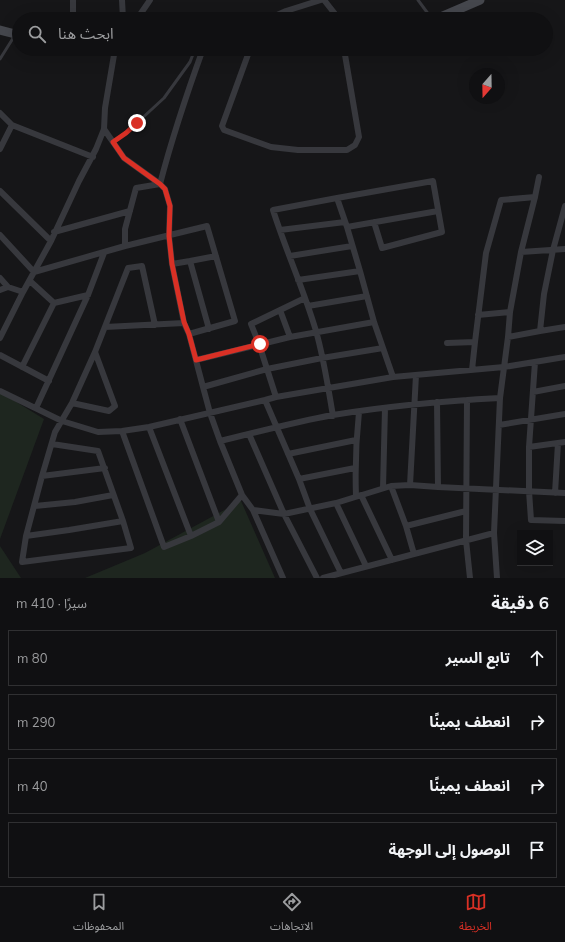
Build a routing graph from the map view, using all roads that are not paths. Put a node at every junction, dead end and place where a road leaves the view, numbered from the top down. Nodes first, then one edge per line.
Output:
1 (73, 0) edge
2 (122, 0) edge
3 (150, 0) edge
4 (321, 0) edge
5 (324, 0) edge
6 (418, 0) edge
7 (480, 0) edge
8 (422, 2) edge
9 (460, 5) edge
10 (73, 12) edge
11 (122, 12) edge
12 (142, 12) edge
13 (282, 12) edge
14 (333, 12) edge
15 (428, 12) edge
16 (448, 12) edge
17 (0, 30) edge
18 (12, 34) edge
19 (12, 42) edge
20 (114, 56) edge
21 (192, 56) edge
22 (201, 56) edge
23 (247, 56) edge
24 (345, 56) edge
25 (0, 59) edge
26 (0, 113) edge
27 (12, 125) junction
28 (104, 130) junction
29 (113, 142) junction
30 (0, 149) edge
31 (93, 156) junction
32 (539, 177) dead end
33 (160, 184) junction
34 (0, 191) edge
35 (535, 197) junction
36 (337, 198) junction
37 (565, 206) edge
38 (130, 211) junction
39 (438, 211) junction
40 (374, 222) junction
41 (346, 224) junction
42 (280, 230) junction
43 (54, 232) junction
44 (0, 235) edge
45 (169, 236) junction
46 (50, 241) junction
47 (125, 246) junction
48 (352, 246) junction
49 (565, 249) edge
50 (553, 250) junction
51 (520, 252) junction
52 (104, 253) junction
53 (216, 256) junction
54 (290, 256) junction
55 (190, 261) junction
56 (172, 264) junction
57 (360, 271) junction
58 (34, 272) junction
59 (0, 278) edge
60 (298, 280) junction
61 (30, 281) junction
62 (8, 287) junction
63 (0, 290) edge
64 (23, 292) junction
65 (88, 295) junction
66 (367, 296) junction
67 (305, 298) junction
68 (54, 304) junction
69 (308, 306) junction
70 (280, 310) junction
71 (510, 312) junction
72 (478, 315) junction
73 (184, 322) junction
74 (374, 322) junction
75 (155, 325) junction
76 (105, 327) junction
77 (565, 327) edge
78 (209, 329) junction
79 (540, 331) junction
80 (316, 332) junction
81 (189, 334) junction
82 (290, 337) junction
83 (508, 337) junction
84 (0, 338) edge
85 (474, 342) junction
86 (447, 343) dead end
87 (260, 344) junction
88 (383, 348) junction
89 (95, 352) junction
90 (565, 354) edge
91 (0, 355) edge
92 (322, 358) junction
93 (196, 360) junction
94 (535, 362) junction
95 (22, 367) junction
96 (504, 367) junction
97 (267, 370) junction
98 (472, 370) junction
99 (416, 375) junction
100 (393, 377) junction
101 (49, 381) junction
102 (565, 386) edge
103 (204, 387) junction
104 (328, 388) junction
105 (0, 391) edge
106 (533, 392) junction
107 (276, 397) junction
108 (500, 398) junction
109 (265, 400) junction
110 (467, 400) junction
111 (437, 402) junction
112 (72, 403) junction
113 (414, 404) junction
114 (36, 408) junction
115 (385, 408) junction
116 (359, 412) junction
117 (210, 413) junction
118 (565, 414) edge
119 (333, 416) junction
120 (180, 419) junction
121 (531, 420) junction
122 (62, 421) junction
123 (499, 425) junction
124 (149, 427) junction
125 (277, 427) junction
126 (122, 431) junction
127 (249, 434) junction
128 (356, 440) junction
129 (220, 441) junction
130 (565, 442) edge
131 (558, 443) junction
132 (52, 444) junction
133 (530, 447) junction
134 (288, 454) junction
135 (557, 464) junction
136 (565, 464) edge
137 (105, 468) junction
138 (355, 468) junction
139 (42, 476) junction
140 (299, 479) junction
141 (410, 484) junction
142 (391, 486) junction
143 (438, 487) junction
144 (383, 488) junction
145 (466, 488) junction
146 (496, 490) junction
147 (529, 491) junction
148 (555, 493) junction
149 (565, 493) edge
150 (114, 495) junction
151 (242, 495) junction
152 (359, 496) junction
153 (336, 503) junction
154 (34, 506) junction
155 (310, 509) junction
156 (253, 510) junction
157 (466, 510) junction
158 (284, 514) junction
159 (123, 521) junction
160 (565, 521) edge
161 (218, 522) junction
162 (406, 526) junction
163 (494, 533) junction
164 (26, 536) junction
165 (191, 536) junction
166 (466, 540) junction
167 (414, 554) junction
168 (392, 560) junction
169 (366, 566) junction
170 (342, 572) junction
171 (283, 578) edge
172 (317, 578) edge
173 (323, 578) edge
174 (348, 578) edge
175 (470, 578) edge
176 (497, 578) edge

1 - 10 street
2 - 11 street
3 - 12 street
4 - 13 street
5 - 14 street
6 - 8 lane
7 - 9 street
8 - 15 lane
9 - 16 street
17 - 18 street
19 - 25 lane
20 - 28 street
21 - 29 lane
22 - 33 street
23 - 24 street
26 - 27 street
27 - 30 street
27 - 31 street
28 - 29 street
28 - 31 street
29 - 33 street
31 - 43 street
32 - 35 street
33 - 38 street
33 - 45 street
34 - 46 street
35 - 51 street
35 - 72 street
36 - 39 street
36 - 41 street
36 - 42 street
37 - 50 street
38 - 43 street
38 - 47 street
39 - 40 street
39 - 40 street
40 - 41 street
41 - 42 street
41 - 48 street
42 - 54 street
43 - 46 street
44 - 58 street
45 - 47 street
45 - 53 street
45 - 56 street
46 - 58 street
47 - 52 street
48 - 54 street
48 - 57 street
49 - 50 street
50 - 51 street
50 - 79 street
51 - 71 street
52 - 58 street
52 - 65 street
53 - 55 street
53 - 78 street
54 - 60 street
55 - 56 street
55 - 78 street
56 - 73 street
57 - 60 street
57 - 66 street
58 - 61 street
59 - 62 street
60 - 67 street
61 - 64 street
61 - 68 street
62 - 63 street
62 - 64 street
64 - 84 street
65 - 68 street
65 - 101 street
66 - 69 street
66 - 74 street
67 - 69 street
67 - 70 street
68 - 95 street
69 - 80 street
70 - 82 street
70 - 87 street
71 - 72 street
71 - 83 street
72 - 85 street
73 - 75 street
73 - 81 street
74 - 80 street
74 - 88 street
75 - 76 street
75 - 76 street
76 - 89 street
77 - 79 street
78 - 81 street
79 - 83 street
80 - 82 street
80 - 92 street
81 - 93 street
82 - 87 street
83 - 96 street
85 - 86 street
85 - 98 street
87 - 93 street
87 - 97 street
88 - 92 street
88 - 100 street
89 - 112 street
89 - 112 street
90 - 94 street
91 - 95 street
92 - 97 street
92 - 104 street
93 - 103 street
94 - 96 street
94 - 106 street
95 - 101 street
96 - 98 street
96 - 108 street
97 - 103 street
97 - 107 street
98 - 99 street
99 - 100 street
99 - 113 street
100 - 104 street
101 - 114 street
102 - 106 street
103 - 117 street
104 - 107 street
104 - 119 street
105 - 114 street
106 - 121 street
107 - 109 street
108 - 110 street
108 - 123 street
109 - 117 street
109 - 125 street
110 - 111 street
110 - 145 street
111 - 113 street
111 - 143 street
112 - 122 street
113 - 115 street
113 - 141 street
114 - 122 street
115 - 116 street
115 - 144 street
116 - 119 street
116 - 128 street
117 - 120 street
117 - 129 street
118 - 121 street
119 - 125 street
120 - 124 street
120 - 161 street
121 - 123 street
121 - 133 street
122 - 126 street
122 - 132 street
123 - 146 street
124 - 126 street
124 - 165 street
125 - 127 street
125 - 134 street
126 - 165 street
127 - 129 street
127 - 158 street
128 - 134 street
128 - 138 street
129 - 151 street
130 - 131 street
131 - 133 street
131 - 135 street
132 - 137 street
132 - 139 street
133 - 147 street
134 - 140 street
135 - 136 street
135 - 148 street
137 - 139 street
137 - 150 street
138 - 140 street
138 - 152 street
139 - 154 street
140 - 155 street
141 - 142 street
141 - 143 street
142 - 144 street
142 - 162 street
143 - 145 street
144 - 152 street
145 - 146 street
145 - 157 street
146 - 147 street
146 - 163 street
147 - 148 street
147 - 160 street
148 - 149 street
150 - 154 street
150 - 159 street
151 - 156 street
151 - 161 street
152 - 153 street
152 - 168 street
153 - 155 street
153 - 169 street
154 - 164 street
155 - 158 street
155 - 170 street
156 - 158 street
156 - 171 street
157 - 162 street
157 - 166 street
158 - 172 street
159 - 164 street
159 - 164 street
161 - 165 street
162 - 167 street
163 - 166 street
163 - 176 street
166 - 167 street
166 - 175 street
167 - 168 street
168 - 169 street
169 - 170 street
170 - 173 street
170 - 174 street

